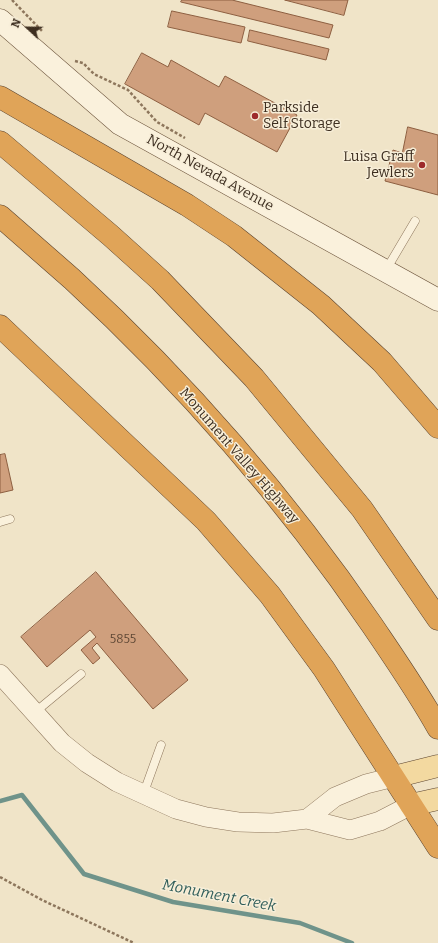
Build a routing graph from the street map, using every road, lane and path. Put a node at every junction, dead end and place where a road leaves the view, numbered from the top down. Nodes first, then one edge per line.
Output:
1 (12, 0) edge
2 (0, 20) edge
3 (44, 32) dead end
4 (71, 59) dead end
5 (0, 97) edge
6 (188, 140) dead end
7 (0, 142) edge
8 (0, 216) edge
9 (415, 220) dead end
10 (386, 271) junction
11 (438, 300) edge
12 (0, 326) edge
13 (438, 427) edge
14 (10, 519) dead end
15 (0, 522) edge
16 (438, 618) edge
17 (0, 674) edge
18 (81, 674) dead end
19 (34, 713) junction
20 (433, 719) edge
21 (161, 745) dead end
22 (438, 766) edge
23 (394, 777) junction
24 (143, 795) junction
25 (438, 799) edge
26 (411, 805) junction
27 (307, 819) junction
28 (438, 847) edge
29 (0, 877) edge
30 (134, 943) edge

1 - 3 path
2 - 10 main road, North Nevada Avenue
4 - 6 path
5 - 13 highway
7 - 16 highway
8 - 20 highway, Monument Valley Highway
9 - 10 lane
10 - 11 main road, North Nevada Avenue
12 - 23 highway
14 - 15 lane
17 - 19 street
18 - 19 lane
19 - 24 street
21 - 24 lane
22 - 23 main road
23 - 26 highway
23 - 27 street
24 - 27 street
25 - 26 main road
26 - 27 street
26 - 28 highway
29 - 30 path

